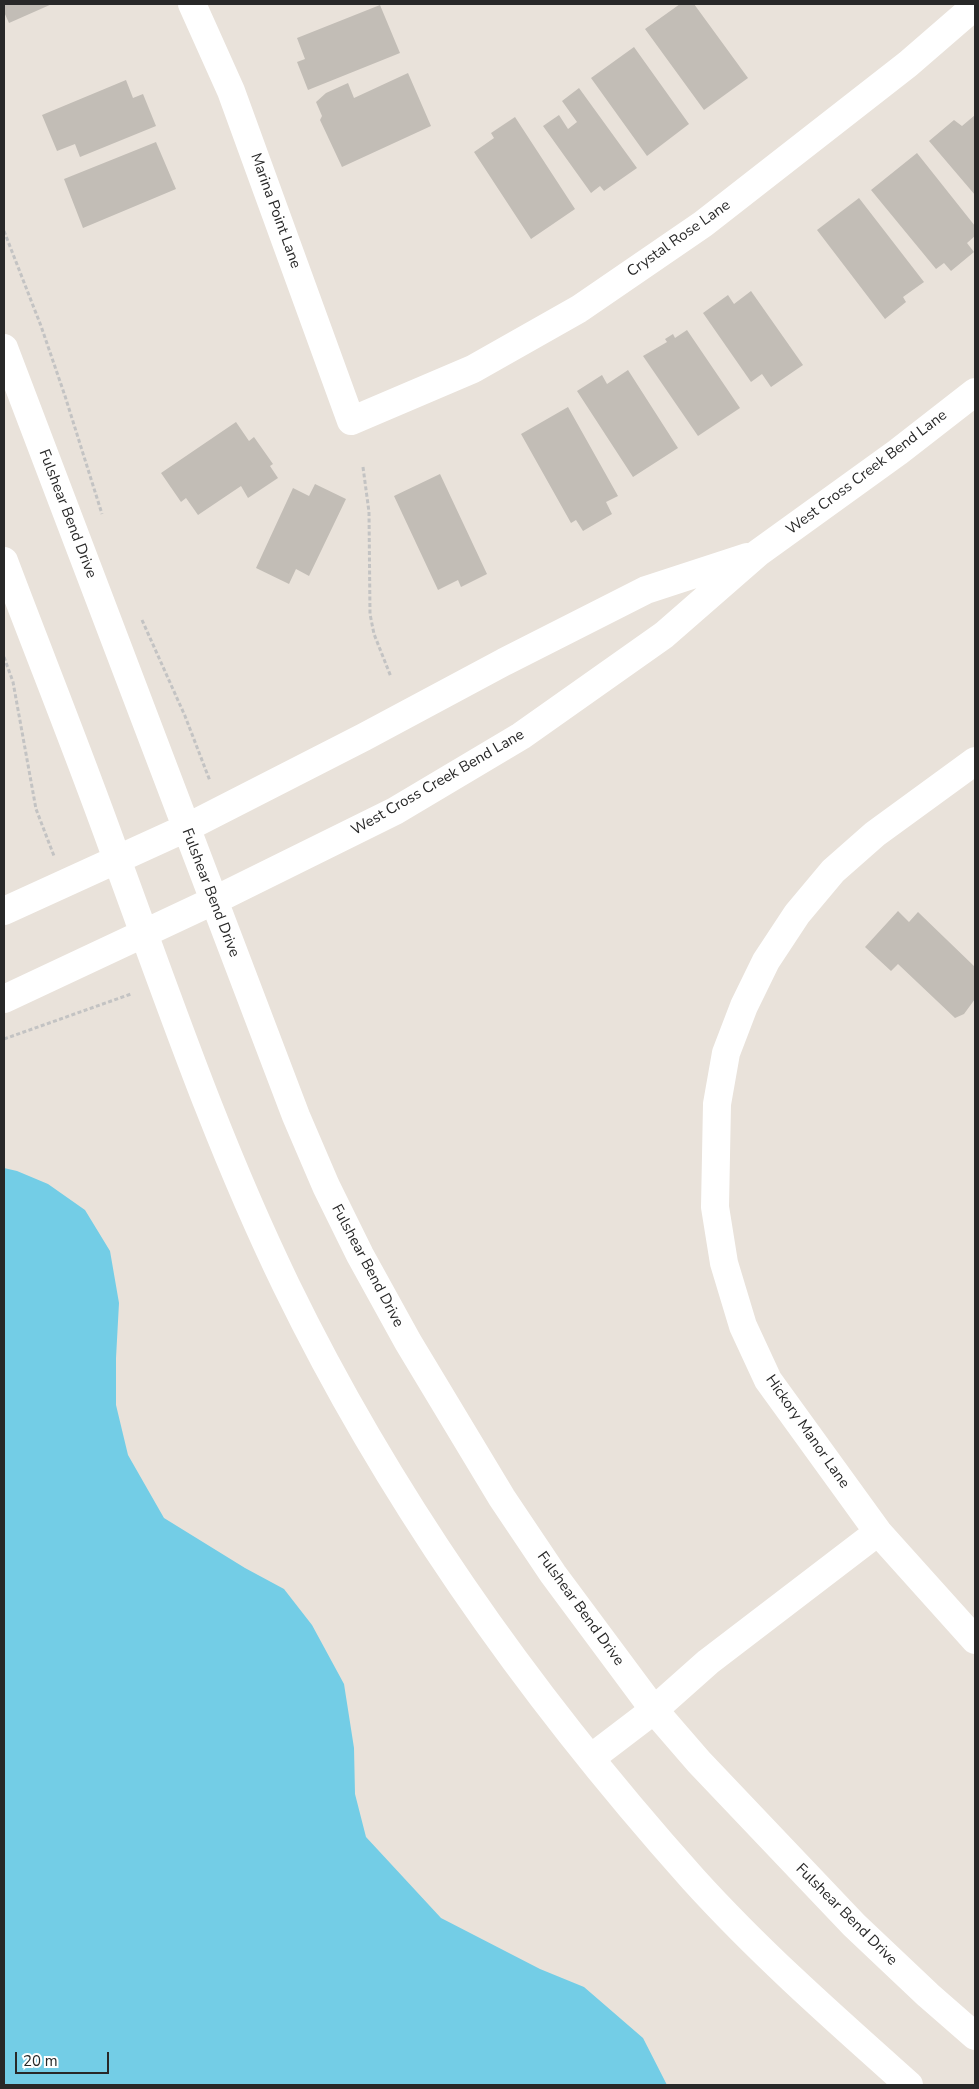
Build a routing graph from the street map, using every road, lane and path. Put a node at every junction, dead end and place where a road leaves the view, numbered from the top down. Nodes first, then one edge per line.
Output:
1 (192, 4) edge
2 (975, 6) edge
3 (4, 231) edge
4 (4, 348) edge
5 (975, 392) edge
6 (351, 421) joint
7 (363, 467) dead end
8 (102, 516) dead end
9 (758, 553) junction
10 (4, 561) edge
11 (141, 617) dead end
12 (4, 657) edge
13 (392, 677) dead end
14 (975, 761) edge
15 (210, 780) dead end
16 (186, 828) junction
17 (55, 859) dead end
18 (117, 859) junction
19 (213, 902) junction
20 (4, 911) edge
21 (144, 934) junction
22 (131, 994) dead end
23 (4, 999) edge
24 (4, 1039) edge
25 (878, 1532) junction
26 (975, 1640) edge
27 (654, 1710) junction
28 (592, 1758) junction
29 (975, 2036) edge
30 (909, 2085) edge

1 - 6 main road, Marina Point Lane
2 - 6 main road, Crystal Rose Lane
3 - 8 path
4 - 16 main road, Fulshear Bend Drive
5 - 9 main road, West Cross Creek Bend Lane
7 - 13 path
9 - 16 main road, West Cross Creek Bend Lane
9 - 19 main road, West Cross Creek Bend Lane
10 - 18 main road
11 - 15 path
12 - 17 path
14 - 25 main road, Hickory Manor Lane
16 - 18 main road, West Cross Creek Bend Lane
16 - 19 main road, Fulshear Bend Drive
18 - 20 main road, West Cross Creek Bend Lane
18 - 21 main road
19 - 21 main road, West Cross Creek Bend Lane
19 - 27 main road, Fulshear Bend Drive
21 - 23 main road, West Cross Creek Bend Lane
21 - 28 main road
22 - 24 path
25 - 26 main road, Hickory Manor Lane
25 - 27 main road
27 - 28 main road
27 - 29 main road, Fulshear Bend Drive
28 - 30 main road

